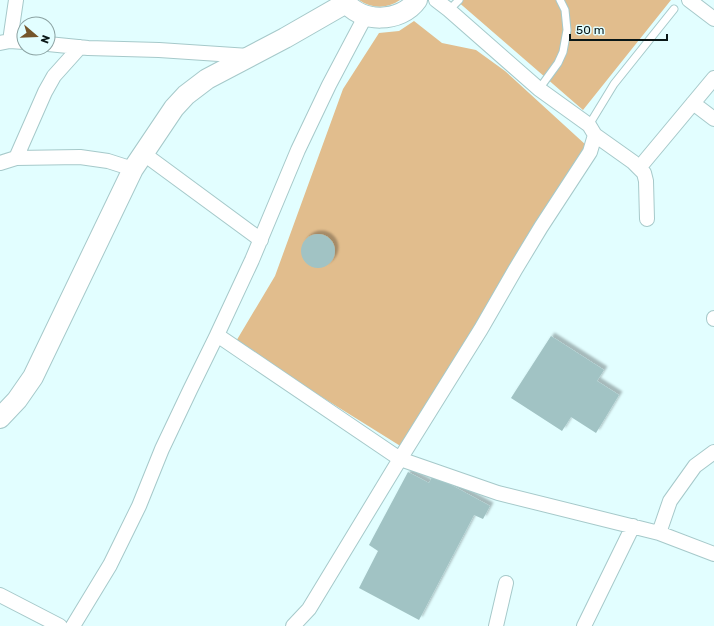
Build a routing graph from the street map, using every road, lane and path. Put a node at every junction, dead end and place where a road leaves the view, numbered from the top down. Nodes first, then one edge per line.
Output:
1 (16, 0) edge
2 (417, 0) edge
3 (436, 0) edge
4 (560, 0) edge
5 (689, 0) edge
6 (345, 1) edge
7 (454, 5) edge
8 (674, 9) dead end
9 (366, 15) junction
10 (714, 20) edge
11 (11, 42) edge
12 (56, 45) edge
13 (80, 48) junction
14 (249, 56) junction
15 (714, 78) edge
16 (539, 89) junction
17 (693, 103) junction
18 (714, 119) edge
19 (592, 130) junction
20 (16, 158) junction
21 (138, 161) junction
22 (0, 162) edge
23 (639, 168) junction
24 (647, 219) dead end
25 (261, 240) junction
26 (217, 335) junction
27 (0, 418) edge
28 (714, 452) edge
29 (400, 459) junction
30 (633, 526) junction
31 (659, 533) junction
32 (714, 554) edge
33 (506, 582) dead end
34 (0, 595) edge
35 (60, 626) edge
36 (73, 626) edge
37 (293, 626) edge
38 (496, 626) edge
39 (584, 626) edge

1 - 11 street
2 - 9 street
3 - 7 street
4 - 16 lane
5 - 10 street
6 - 9 street
6 - 14 street
7 - 16 street
8 - 19 lane
9 - 25 street
12 - 13 street
13 - 14 street
13 - 20 street
14 - 21 street
15 - 17 street
16 - 19 street
17 - 18 street
17 - 23 street
19 - 23 street
19 - 29 street
20 - 21 street
20 - 22 street
21 - 25 street
21 - 27 street
23 - 24 street
25 - 26 street
26 - 29 street
26 - 36 street
28 - 31 street
29 - 30 street
29 - 37 street
30 - 31 street
30 - 39 street
31 - 32 street
33 - 38 street
34 - 35 street

